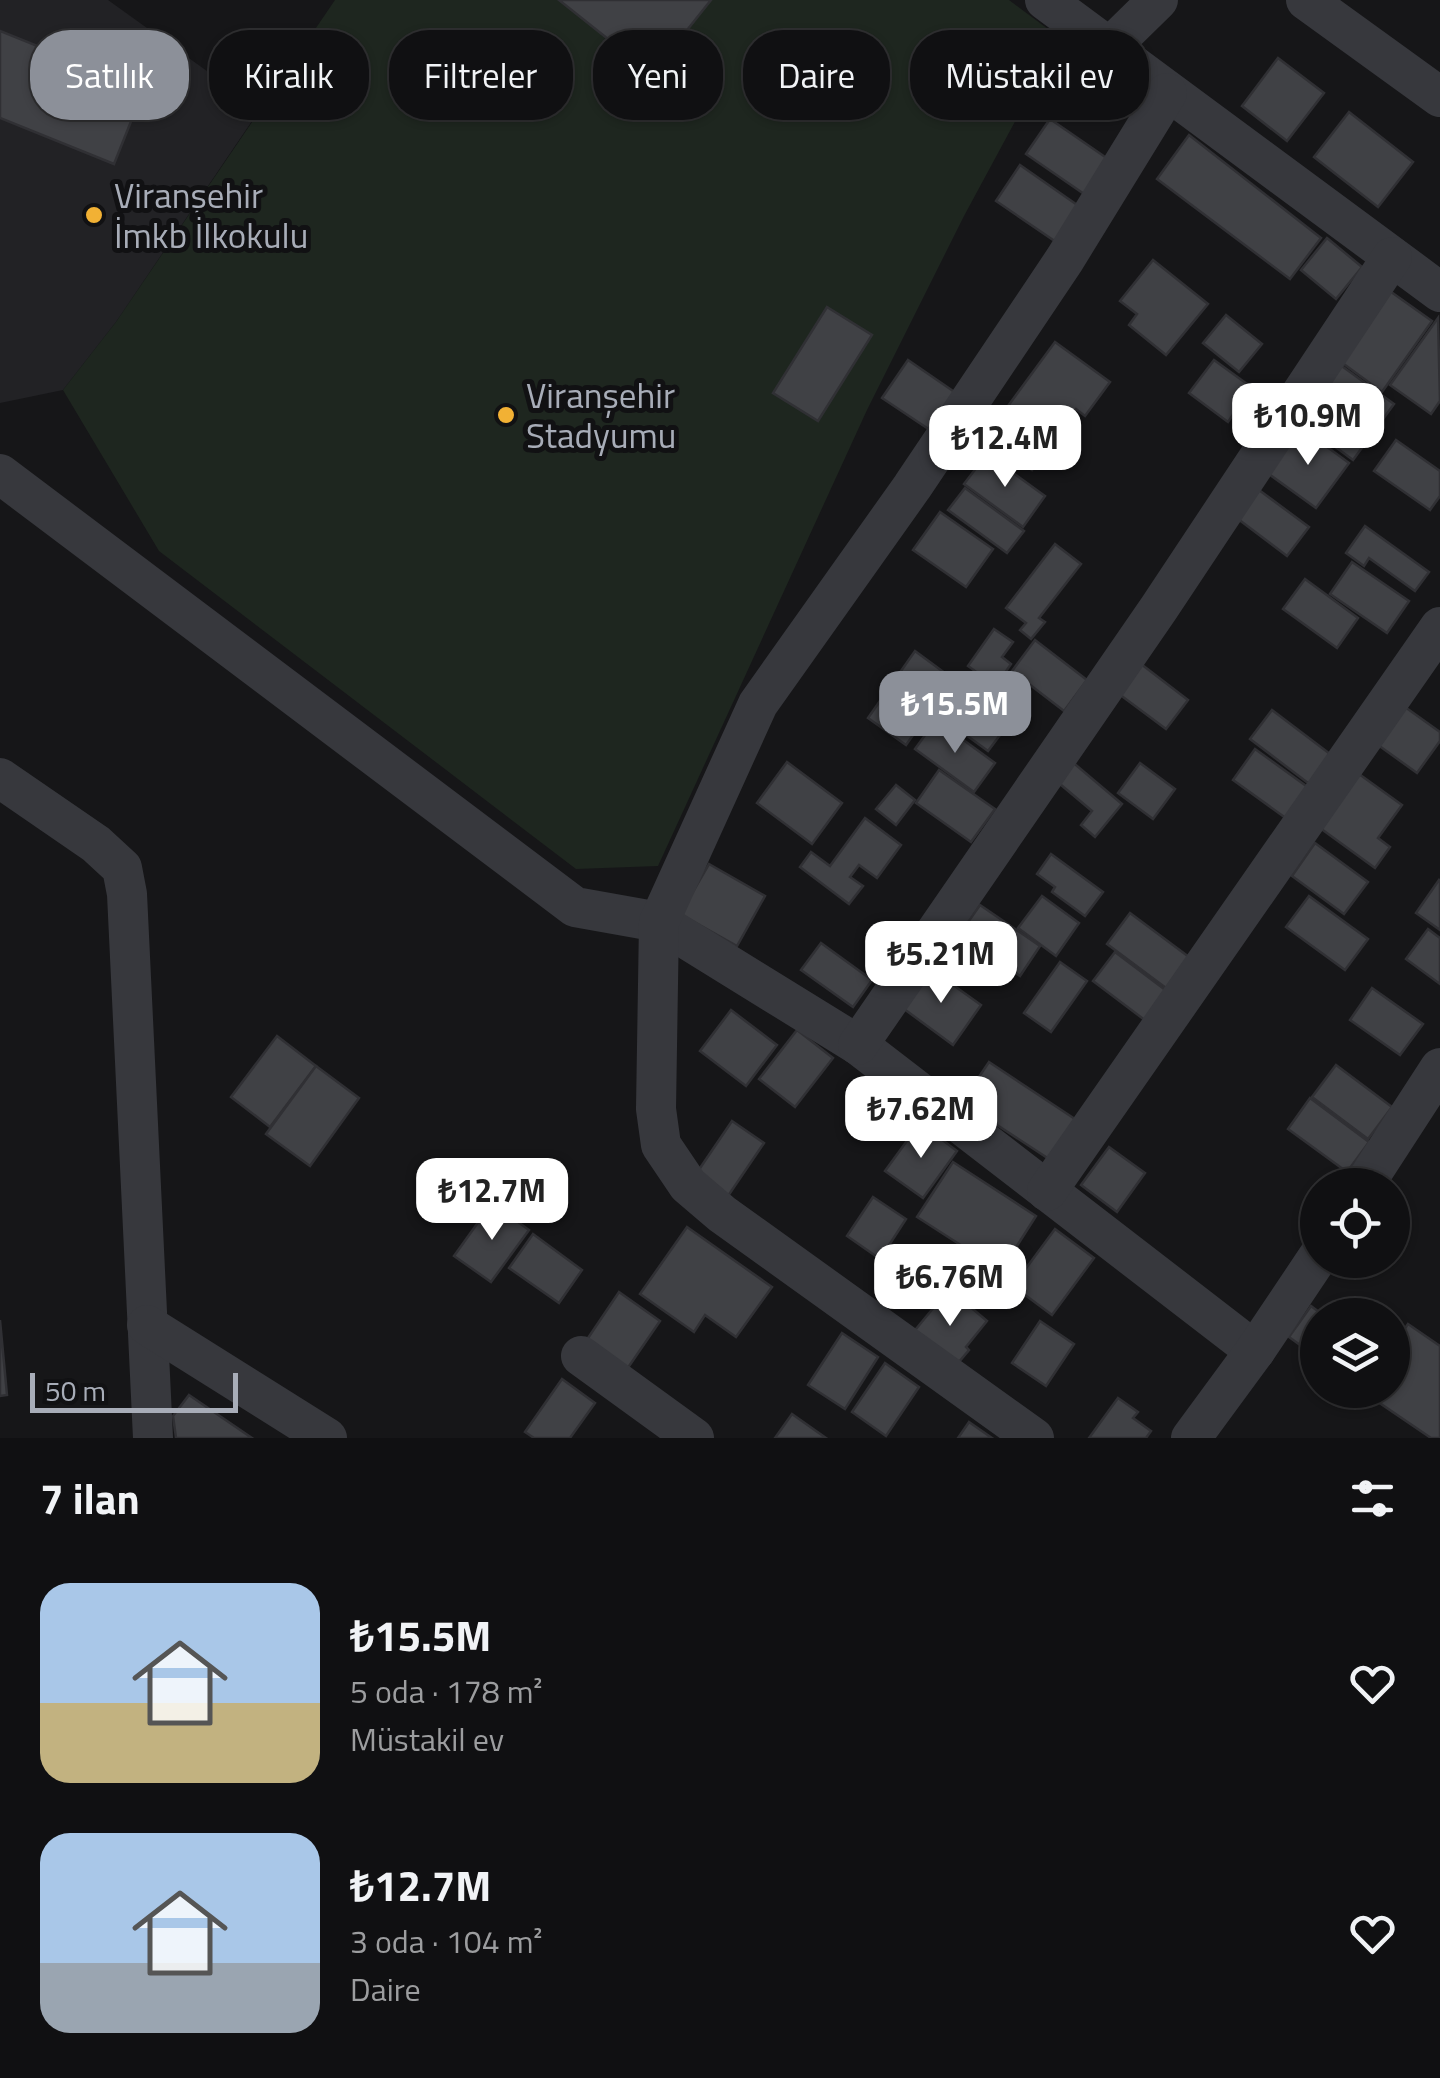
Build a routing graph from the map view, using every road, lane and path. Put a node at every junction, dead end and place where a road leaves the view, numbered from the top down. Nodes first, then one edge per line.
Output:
1 (1045, 0) edge
2 (1158, 0) edge
3 (1306, 0) edge
4 (1084, 30) edge
5 (1127, 30) edge
6 (1149, 80) edge
7 (1167, 93) junction
8 (1440, 97) edge
9 (1392, 256) junction
10 (1440, 292) edge
11 (0, 474) edge
12 (1440, 627) edge
13 (0, 778) edge
14 (659, 922) junction
15 (858, 1044) junction
16 (1440, 1068) edge
17 (1375, 1168) edge
18 (1047, 1191) junction
19 (1304, 1278) edge
20 (148, 1325) junction
21 (1255, 1351) junction
22 (581, 1356) dead end
23 (152, 1438) edge
24 (327, 1438) edge
25 (694, 1438) edge
26 (1034, 1438) edge
27 (1192, 1438) edge

1 - 4 street
2 - 5 street
3 - 8 street
6 - 7 street
7 - 9 street
7 - 14 street
9 - 10 street
9 - 15 street
11 - 14 street
12 - 18 street
13 - 20 street
14 - 15 street
14 - 26 street
15 - 18 street
16 - 17 street
18 - 21 street
19 - 21 street
20 - 23 street
20 - 24 street
21 - 27 street
22 - 25 street

